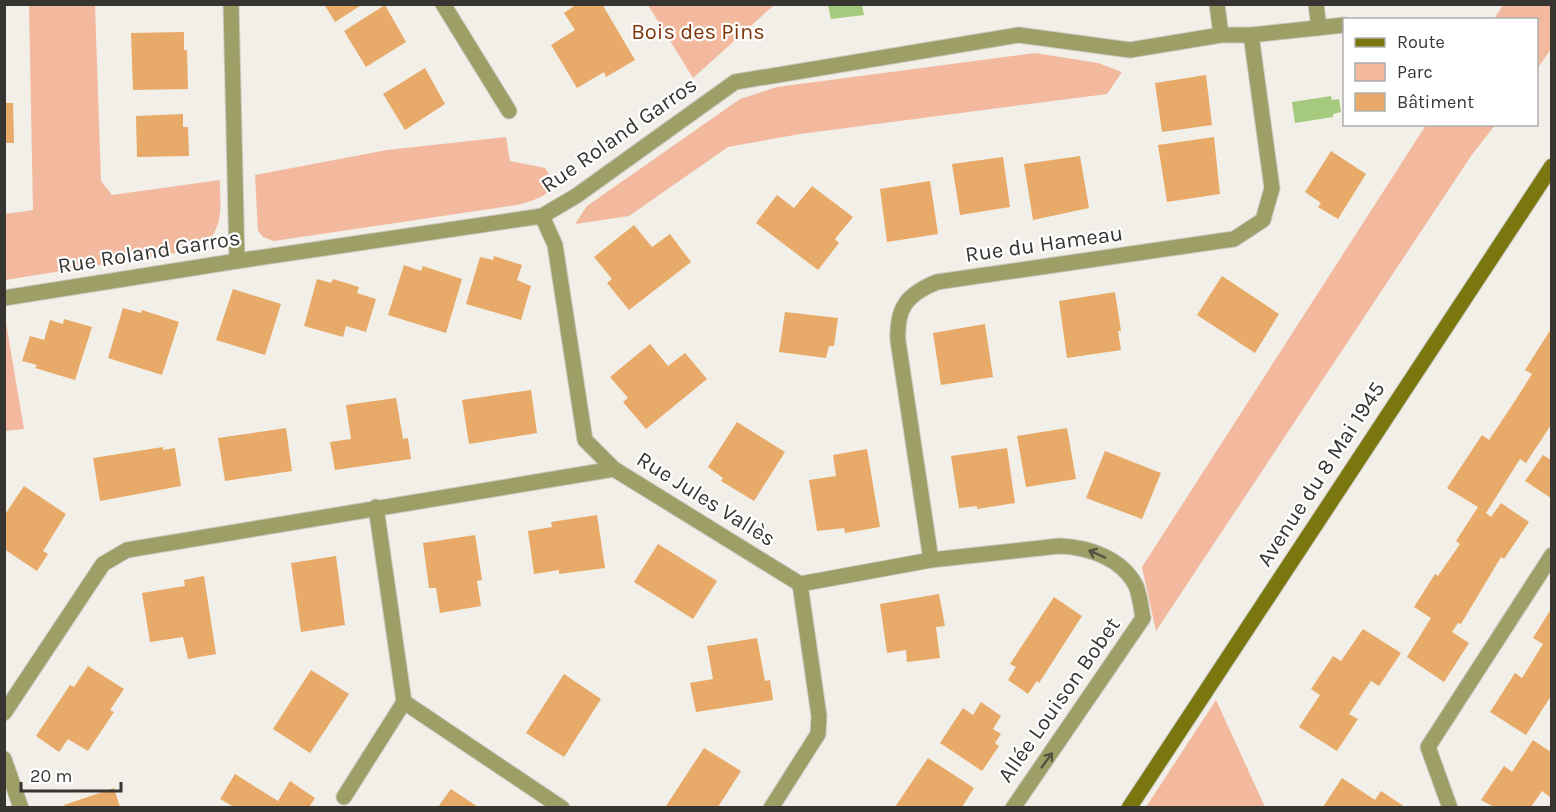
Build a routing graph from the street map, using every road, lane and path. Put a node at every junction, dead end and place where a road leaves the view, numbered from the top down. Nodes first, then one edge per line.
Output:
1 (231, 4) edge
2 (443, 4) edge
3 (1217, 4) edge
4 (1316, 4) edge
5 (1343, 25) edge
6 (1318, 28) junction
7 (1221, 35) junction
8 (1251, 35) junction
9 (509, 111) dead end
10 (1551, 166) edge
11 (542, 216) junction
12 (237, 261) junction
13 (4, 298) edge
14 (614, 469) junction
15 (376, 507) junction
16 (1551, 555) edge
17 (931, 560) junction
18 (800, 584) junction
19 (404, 702) junction
20 (4, 713) edge
21 (4, 759) edge
22 (344, 797) dead end
23 (21, 807) edge
24 (562, 807) edge
25 (771, 807) edge
26 (1013, 807) edge
27 (1128, 807) edge
28 (1450, 807) edge

1 - 12 street
2 - 9 street
3 - 7 street
4 - 6 street
5 - 6 street, Rue Roland Garros
6 - 8 street, Rue Roland Garros
7 - 8 street, Rue Roland Garros
7 - 11 street, Rue Roland Garros
8 - 17 street, Rue du Hameau
10 - 27 main road, Avenue du 8 Mai 1945
11 - 12 street, Rue Roland Garros
11 - 14 street, Rue Jules Vallès
12 - 13 street, Rue Roland Garros
14 - 15 street
14 - 18 street, Rue Jules Vallès
15 - 19 street
15 - 20 street
16 - 28 street
17 - 18 street
26 -> 17 street, Allée Louison Bobet
18 - 25 street
19 - 22 street
19 - 24 street
21 - 23 street

